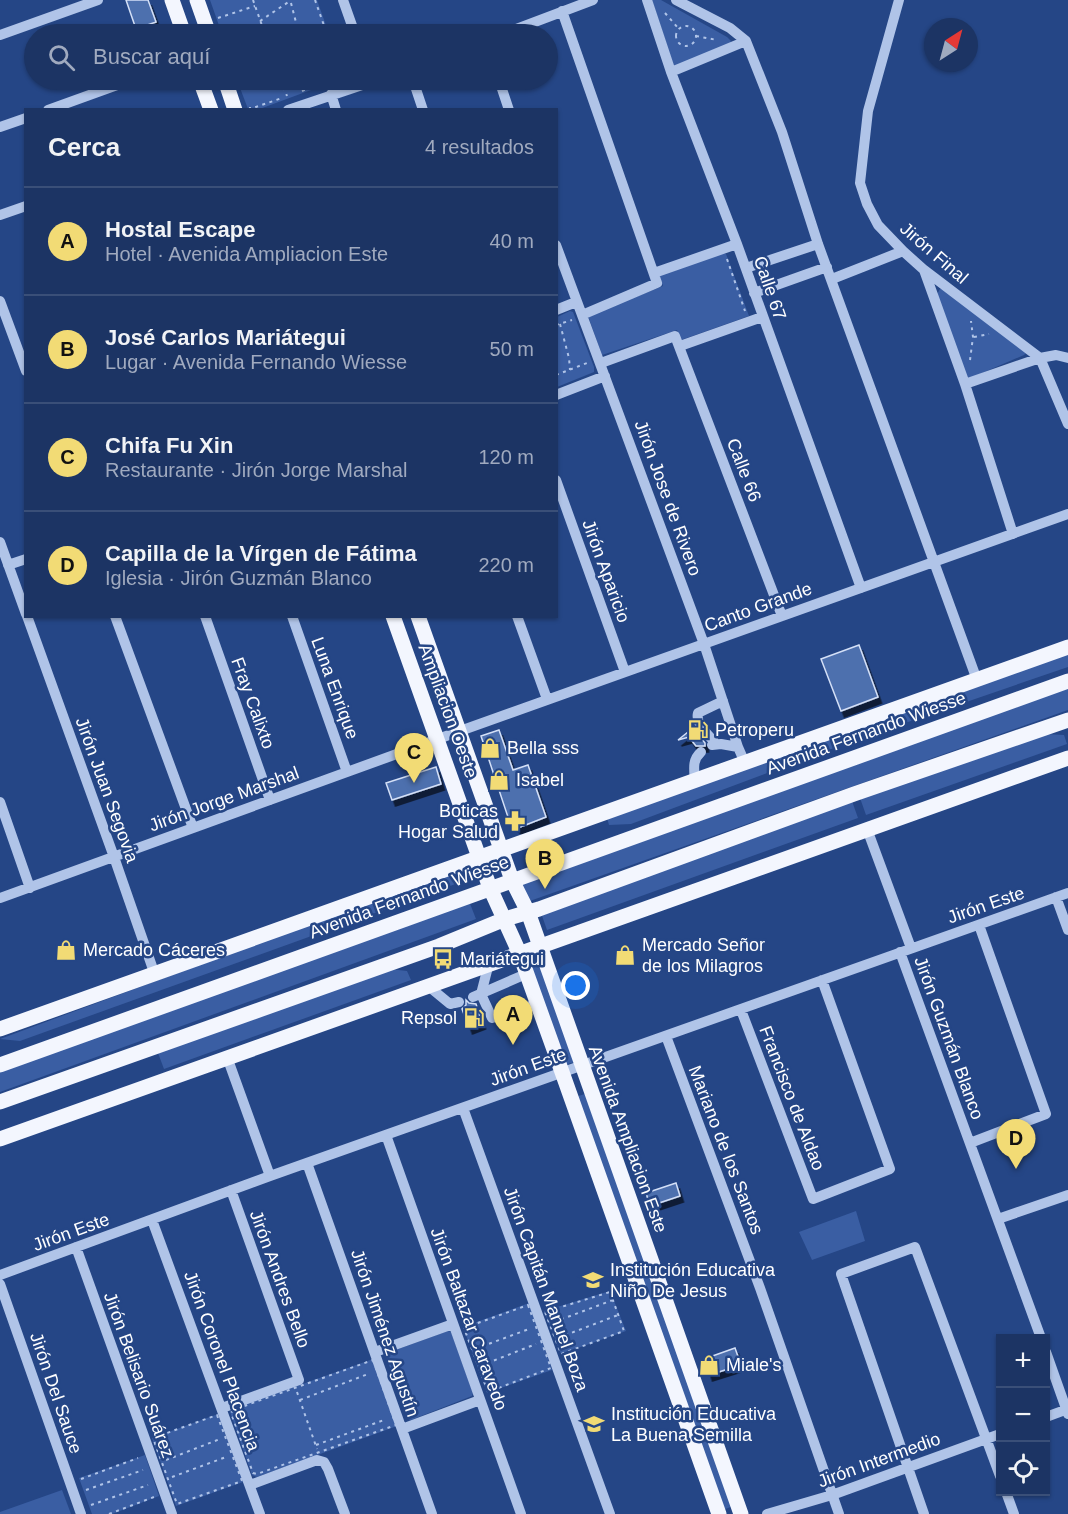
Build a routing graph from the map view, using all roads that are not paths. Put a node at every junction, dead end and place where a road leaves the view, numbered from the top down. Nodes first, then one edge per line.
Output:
1 (98, 0) edge
2 (172, 0) edge
3 (197, 0) edge
4 (343, 0) edge
5 (593, 0) edge
6 (647, 0) edge
7 (676, 0) edge
8 (899, 0) edge
9 (562, 11) junction
10 (31, 24) edge
11 (180, 24) edge
12 (205, 24) edge
13 (351, 24) edge
14 (529, 24) edge
15 (24, 26) edge
16 (0, 35) edge
17 (746, 41) junction
18 (671, 72) junction
19 (103, 90) edge
20 (204, 90) edge
21 (228, 90) edge
22 (343, 90) edge
23 (416, 90) edge
24 (502, 90) edge
25 (331, 94) junction
26 (54, 108) edge
27 (210, 108) edge
28 (234, 108) edge
29 (293, 108) edge
30 (335, 108) edge
31 (422, 108) edge
32 (508, 108) edge
33 (24, 119) edge
34 (0, 127) edge
35 (24, 207) edge
36 (0, 215) edge
37 (737, 243) junction
38 (818, 244) junction
39 (558, 251) edge
40 (903, 251) junction
41 (746, 267) junction
42 (827, 267) junction
43 (923, 269) junction
44 (656, 278) junction
45 (832, 279) junction
46 (754, 293) junction
47 (0, 301) edge
48 (576, 302) junction
49 (558, 309) edge
50 (578, 317) junction
51 (762, 317) junction
52 (678, 341) junction
53 (1040, 358) junction
54 (1068, 358) edge
55 (601, 363) junction
56 (24, 366) edge
57 (605, 376) junction
58 (966, 384) junction
59 (558, 394) edge
60 (1068, 424) edge
61 (558, 486) edge
62 (1068, 514) edge
63 (1013, 534) junction
64 (0, 542) edge
65 (24, 560) edge
66 (936, 561) junction
67 (8, 565) junction
68 (861, 588) junction
69 (24, 609) edge
70 (782, 616) junction
71 (27, 618) edge
72 (117, 618) edge
73 (206, 618) edge
74 (293, 618) edge
75 (394, 618) edge
76 (419, 618) edge
77 (518, 618) edge
78 (704, 644) junction
79 (1068, 647) edge
80 (625, 672) junction
81 (978, 680) junction
82 (1068, 681) edge
83 (548, 699) junction
84 (723, 701) junction
85 (1068, 720) edge
86 (460, 731) junction
87 (438, 739) junction
88 (738, 747) junction
89 (701, 752) dead end
90 (1068, 758) edge
91 (745, 763) junction
92 (347, 772) junction
93 (695, 781) junction
94 (270, 800) junction
95 (0, 802) edge
96 (193, 828) junction
97 (867, 829) junction
98 (501, 849) junction
99 (478, 856) junction
100 (114, 857) junction
101 (512, 880) junction
102 (30, 888) junction
103 (490, 888) junction
104 (1068, 893) edge
105 (1056, 897) junction
106 (0, 898) edge
107 (528, 912) junction
108 (505, 920) junction
109 (979, 925) junction
110 (1068, 930) edge
111 (540, 946) junction
112 (911, 948) junction
113 (519, 952) junction
114 (900, 952) junction
115 (489, 963) junction
116 (526, 974) junction
117 (154, 975) junction
118 (822, 980) junction
119 (427, 985) junction
120 (477, 995) junction
121 (459, 1002) dead end
122 (537, 1004) junction
123 (741, 1010) junction
124 (0, 1029) edge
125 (666, 1036) junction
126 (227, 1058) junction
127 (0, 1065) edge
128 (581, 1066) junction
129 (562, 1072) junction
130 (0, 1102) edge
131 (463, 1108) junction
132 (386, 1136) junction
133 (0, 1139) edge
134 (970, 1143) junction
135 (307, 1163) junction
136 (270, 1176) junction
137 (231, 1190) junction
138 (1068, 1195) edge
139 (998, 1219) junction
140 (152, 1220) junction
141 (76, 1247) junction
142 (0, 1275) edge
143 (0, 1284) edge
144 (453, 1324) junction
145 (1040, 1334) edge
146 (374, 1356) junction
147 (1050, 1363) edge
148 (484, 1396) junction
149 (1067, 1411) edge
150 (220, 1412) junction
151 (1050, 1416) edge
152 (399, 1427) junction
153 (996, 1436) edge
154 (987, 1439) junction
155 (996, 1465) edge
156 (908, 1467) junction
157 (246, 1483) junction
158 (832, 1495) junction
159 (1008, 1496) edge
160 (174, 1509) edge
161 (85, 1510) edge
162 (260, 1514) edge
163 (345, 1514) edge
164 (432, 1514) edge
165 (521, 1514) edge
166 (610, 1514) edge
167 (718, 1514) edge
168 (741, 1514) edge
169 (767, 1514) edge
170 (839, 1514) edge
171 (924, 1514) edge
172 (1014, 1514) edge

1 - 10 street
2 - 11 main road
3 - 12 main road
4 - 13 street
5 - 9 street
6 - 18 street, Calle 67
7 - 17 street
8 - 40 street, Jirón Final
9 - 14 street
9 - 44 street
15 - 16 street
17 - 18 street
17 - 38 street
18 - 37 street, Calle 67
19 - 26 street
20 - 27 main road
21 - 28 main road
22 - 25 street
23 - 31 street
24 - 32 street
25 - 29 street
25 - 30 street
33 - 34 street
35 - 36 street
37 - 41 street, Calle 67
37 - 44 street
38 - 41 street
38 - 42 street
39 - 48 street, Jirón Jose de Rivero
40 - 43 street, Jirón Final
40 - 45 street
41 - 46 street, Calle 67
42 - 45 street
42 - 46 street
43 - 53 street, Jirón Final
43 - 58 street
44 - 50 street
45 - 66 street
46 - 51 street, Calle 67
47 - 56 street
48 - 49 street
48 - 50 street, Jirón Jose de Rivero
50 - 55 street, Jirón Jose de Rivero
51 - 52 street
51 - 68 street, Calle 67
52 - 55 street
52 - 70 street, Calle 66
53 - 54 street
53 - 58 street
53 - 60 street, Jirón Final
55 - 57 street, Jirón Jose de Rivero
57 - 59 street
57 - 78 street, Jirón Jose de Rivero
58 - 63 street
61 - 80 street, Jirón Aparicio
62 - 63 street, Canto Grande
63 - 66 street, Canto Grande
64 - 67 street, Jirón Juan Segovia
65 - 67 street
66 - 68 street, Canto Grande
66 - 81 street
67 - 69 street, Jirón Juan Segovia
68 - 70 street, Canto Grande
70 - 78 street, Canto Grande
71 - 100 street, Jirón Juan Segovia
72 - 96 street
73 - 94 street, Fray Calixto
74 - 92 street, Luna Enrique
75 - 87 main road, Ampliacion Oeste
76 - 86 main road, Ampliacion Oeste
77 - 83 street
78 - 80 street, Canto Grande
78 - 84 street, Jirón Jose de Rivero
79 - 81 main road, Avenida Fernando Wiesse
80 - 83 street, Canto Grande
81 - 91 main road, Avenida Fernando Wiesse
82 - 101 main road, Avenida Fernando Wiesse
83 - 86 street, Canto Grande
84 - 88 street, Jirón Jose de Rivero
84 - 88 street
85 - 107 main road
86 - 87 street, Jirón Jorge Marshal
86 - 98 main road, Ampliacion Oeste
87 - 92 street, Jirón Jorge Marshal
87 - 99 main road, Ampliacion Oeste
88 - 91 street, Jirón Jose de Rivero
89 - 93 street
90 - 97 main road
91 - 93 main road, Avenida Fernando Wiesse
92 - 94 street, Jirón Jorge Marshal
93 - 98 main road, Avenida Fernando Wiesse
94 - 96 street, Jirón Jorge Marshal
95 - 102 street
96 - 100 street, Jirón Jorge Marshal
97 - 111 main road
97 - 112 street
98 - 99 main road, Avenida Fernando Wiesse
98 - 101 main road, Ampliacion Oeste
99 - 103 main road, Ampliacion Oeste
99 - 117 main road, Avenida Fernando Wiesse
100 - 102 street, Jirón Jorge Marshal
100 - 117 street, Jirón Juan Segovia
101 - 103 main road, Avenida Fernando Wiesse
101 - 107 main road, Ampliacion Oeste
102 - 106 street, Jirón Jorge Marshal
103 - 108 main road, Ampliacion Oeste
103 - 127 main road, Avenida Fernando Wiesse
104 - 105 street, Jirón Este
105 - 109 street, Jirón Este
105 - 110 street
107 - 108 main road
107 - 111 main road, Avenida Ampliacion Este
108 - 113 main road
108 - 130 main road
109 - 112 street, Jirón Este
109 - 134 street
111 - 113 main road
111 - 128 main road, Avenida Ampliacion Este
112 - 114 street, Jirón Este
113 - 115 main road
113 - 116 main road
114 - 118 street, Jirón Este
114 - 134 street, Jirón Guzmán Blanco
115 - 119 main road
115 - 120 street
116 - 120 street
116 - 122 main road
117 - 124 main road, Avenida Fernando Wiesse
118 - 123 street, Jirón Este
118 - 123 street, Francisco de Aldao
119 - 121 street
119 - 126 main road
120 - 122 street
122 - 129 main road
123 - 125 street, Jirón Este
125 - 128 street, Jirón Este
125 - 158 street, Mariano de los Santos
126 - 133 main road
126 - 136 street
128 - 129 street, Jirón Este
128 - 168 main road, Avenida Ampliacion Este
129 - 131 street, Jirón Este
129 - 167 main road
131 - 132 street, Jirón Este
131 - 166 street, Jirón Capitán Manuel Boza
132 - 135 street, Jirón Este
132 - 144 street, Jirón Baltazar Caravedo
134 - 139 street, Jirón Guzmán Blanco
135 - 136 street, Jirón Este
135 - 146 street, Jirón Jiménez Agustín
136 - 137 street, Jirón Este
137 - 140 street, Jirón Este
137 - 150 street, Jirón Andres Bello
138 - 139 street
139 - 145 street, Jirón Guzmán Blanco
140 - 141 street, Jirón Este
140 - 150 street, Jirón Coronel Placencia
141 - 142 street, Jirón Este
141 - 160 street, Jirón Belisario Suárez
143 - 161 street, Jirón Del Sauce
144 - 146 street
144 - 148 street, Jirón Baltazar Caravedo
146 - 152 street, Jirón Jiménez Agustín
147 - 149 street
148 - 152 street
148 - 165 street, Jirón Baltazar Caravedo
149 - 151 street
150 - 157 street, Jirón Coronel Placencia
152 - 164 street, Jirón Jiménez Agustín
153 - 154 street, Jirón Intermedio
154 - 155 street
154 - 156 street, Jirón Intermedio
154 - 156 street
156 - 158 street, Jirón Intermedio
156 - 171 street
157 - 162 street, Jirón Coronel Placencia
157 - 163 street
158 - 169 street, Jirón Intermedio
158 - 170 street, Mariano de los Santos
159 - 172 street

